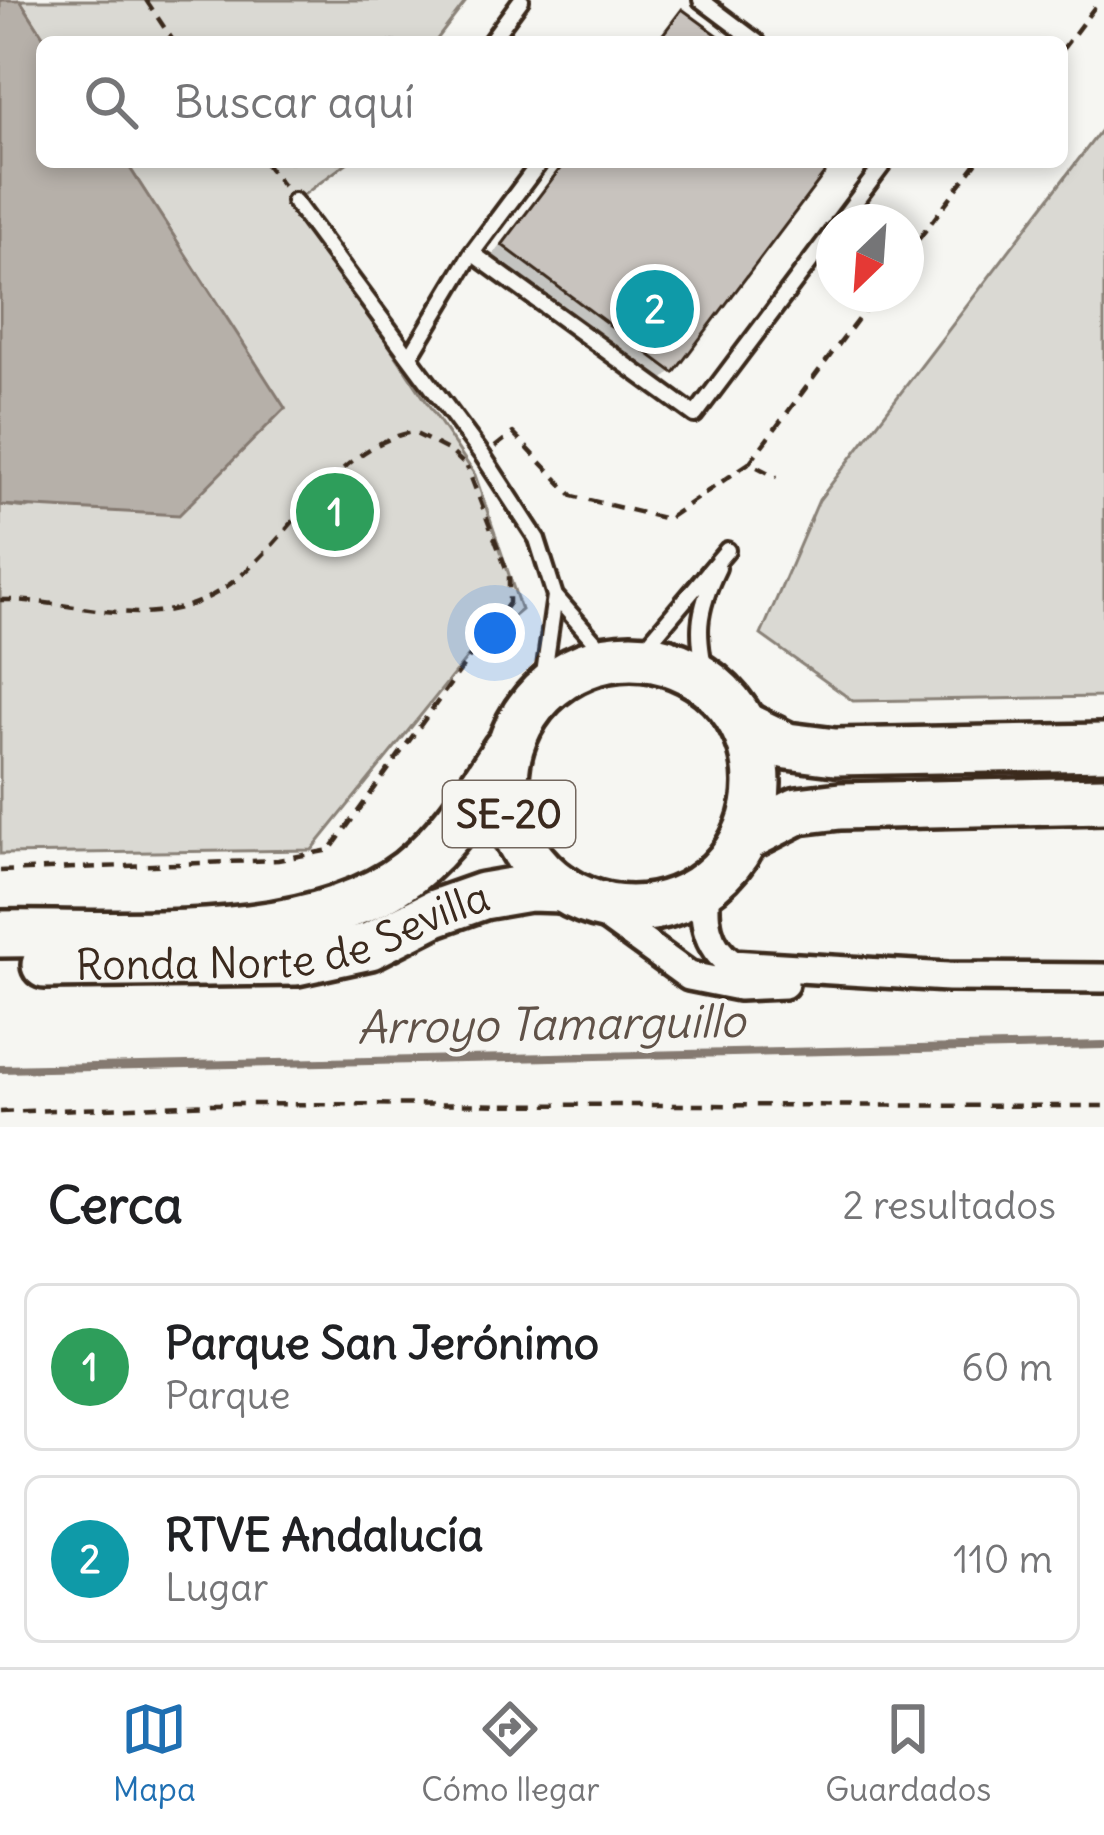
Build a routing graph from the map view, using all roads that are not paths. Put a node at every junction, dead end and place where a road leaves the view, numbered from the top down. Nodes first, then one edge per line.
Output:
1 (520, 0) edge
2 (701, 0) edge
3 (494, 36) edge
4 (749, 36) edge
5 (536, 168) edge
6 (880, 168) edge
7 (294, 201) road end
8 (854, 204) edge
9 (472, 253) junction
10 (816, 254) edge
11 (411, 355) junction
12 (555, 596) junction
13 (623, 658) junction
14 (709, 684) junction
15 (541, 695) junction
16 (743, 725) junction
17 (511, 743) junction
18 (1104, 747) edge
19 (1104, 800) edge
20 (745, 838) junction
21 (706, 885) junction
22 (574, 895) junction
23 (0, 934) edge
24 (0, 965) edge
25 (949, 976) junction
26 (1104, 978) edge

1 - 3 lane
2 - 4 lane
5 - 9 lane
6 - 8 lane
7 - 11 lane
9 - 10 lane
9 - 11 lane
11 - 12 lane
12 - 13 lane
12 - 15 lane
13 - 14 highway, Ronda Norte de Sevilla / SE-20
13 - 14 lane
13 - 15 highway, Ronda Norte de Sevilla / SE-20
14 - 16 highway, Ronda Norte de Sevilla / SE-20
15 - 17 highway, Ronda Norte de Sevilla / SE-20
16 - 18 highway, SE-20
16 - 20 highway, Ronda Norte de Sevilla / SE-20
17 - 22 highway, Ronda Norte de Sevilla / SE-20
17 - 23 highway, Ronda Norte de Sevilla / SE-20
19 - 20 highway, SE-20
20 - 21 highway, Ronda Norte de Sevilla / SE-20
21 - 22 highway, Ronda Norte de Sevilla / SE-20
21 - 25 street
22 - 24 highway, Ronda Norte de Sevilla / SE-20
22 - 25 street
25 - 26 street

